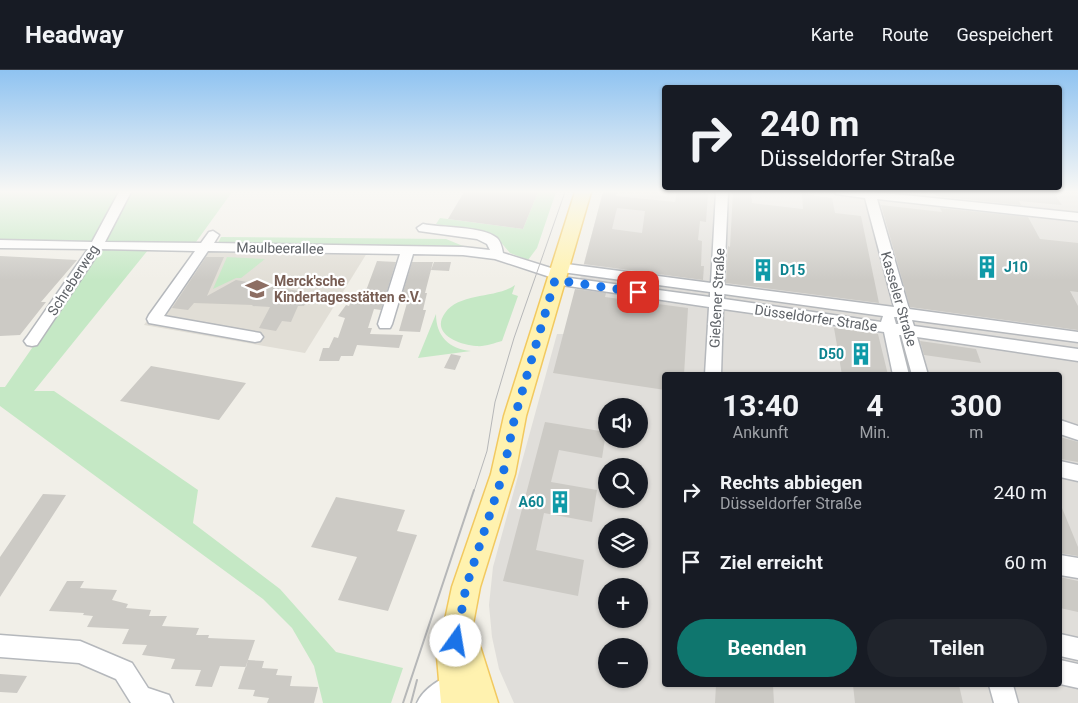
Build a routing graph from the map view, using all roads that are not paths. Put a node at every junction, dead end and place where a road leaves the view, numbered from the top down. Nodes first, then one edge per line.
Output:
1 (109, 222) edge
2 (574, 222) edge
3 (721, 222) edge
4 (878, 222) edge
5 (423, 228) dead end
6 (461, 234) junction
7 (213, 235) dead end
8 (0, 244) edge
9 (96, 247) junction
10 (204, 247) junction
11 (408, 250) junction
12 (469, 252) junction
13 (497, 256) junction
14 (557, 274) junction
15 (718, 296) junction
16 (886, 311) junction
17 (903, 313) junction
18 (385, 324) dead end
19 (890, 328) junction
20 (908, 331) junction
21 (255, 337) dead end
22 (1078, 337) edge
23 (32, 341) dead end
24 (1078, 355) edge
25 (713, 372) edge
26 (899, 372) edge
27 (919, 372) edge
28 (1062, 428) edge
29 (1078, 433) edge
30 (1062, 470) edge
31 (1078, 473) edge
32 (1062, 565) edge
33 (1078, 568) edge
34 (1062, 645) edge
35 (0, 646) edge
36 (1078, 648) edge
37 (1062, 672) edge
38 (1078, 676) edge
39 (1002, 687) edge
40 (467, 697) edge
41 (148, 701) edge
42 (429, 703) edge
43 (1006, 703) edge

1 - 9 street, Schreberweg
2 - 14 main road
3 - 15 street, Gießener Straße
4 - 17 street, Kasseler Straße
5 - 6 street
6 - 12 street
6 - 13 street
7 - 10 street
8 - 9 street, Maulbeerallee
9 - 10 street, Maulbeerallee
9 - 23 street, Schreberweg
10 - 11 street, Maulbeerallee
10 - 21 street
11 - 12 street, Maulbeerallee
11 - 18 street
12 - 13 street, Maulbeerallee
13 - 14 street, Maulbeerallee
14 - 15 street, Düsseldorfer Straße
14 - 40 main road
15 - 16 street, Düsseldorfer Straße
15 - 19 street, Düsseldorfer Straße
15 - 25 street, Gießener Straße
16 - 17 street, Düsseldorfer Straße
16 - 19 street
17 - 20 street, Kasseler Straße
17 - 22 street, Düsseldorfer Straße
19 - 20 street, Düsseldorfer Straße
19 - 26 street
20 - 24 street, Düsseldorfer Straße
20 - 27 street, Kasseler Straße
28 - 29 street
30 - 31 street
32 - 33 street
34 - 36 street
35 - 41 street
37 - 38 street
39 - 43 street
40 - 42 street

